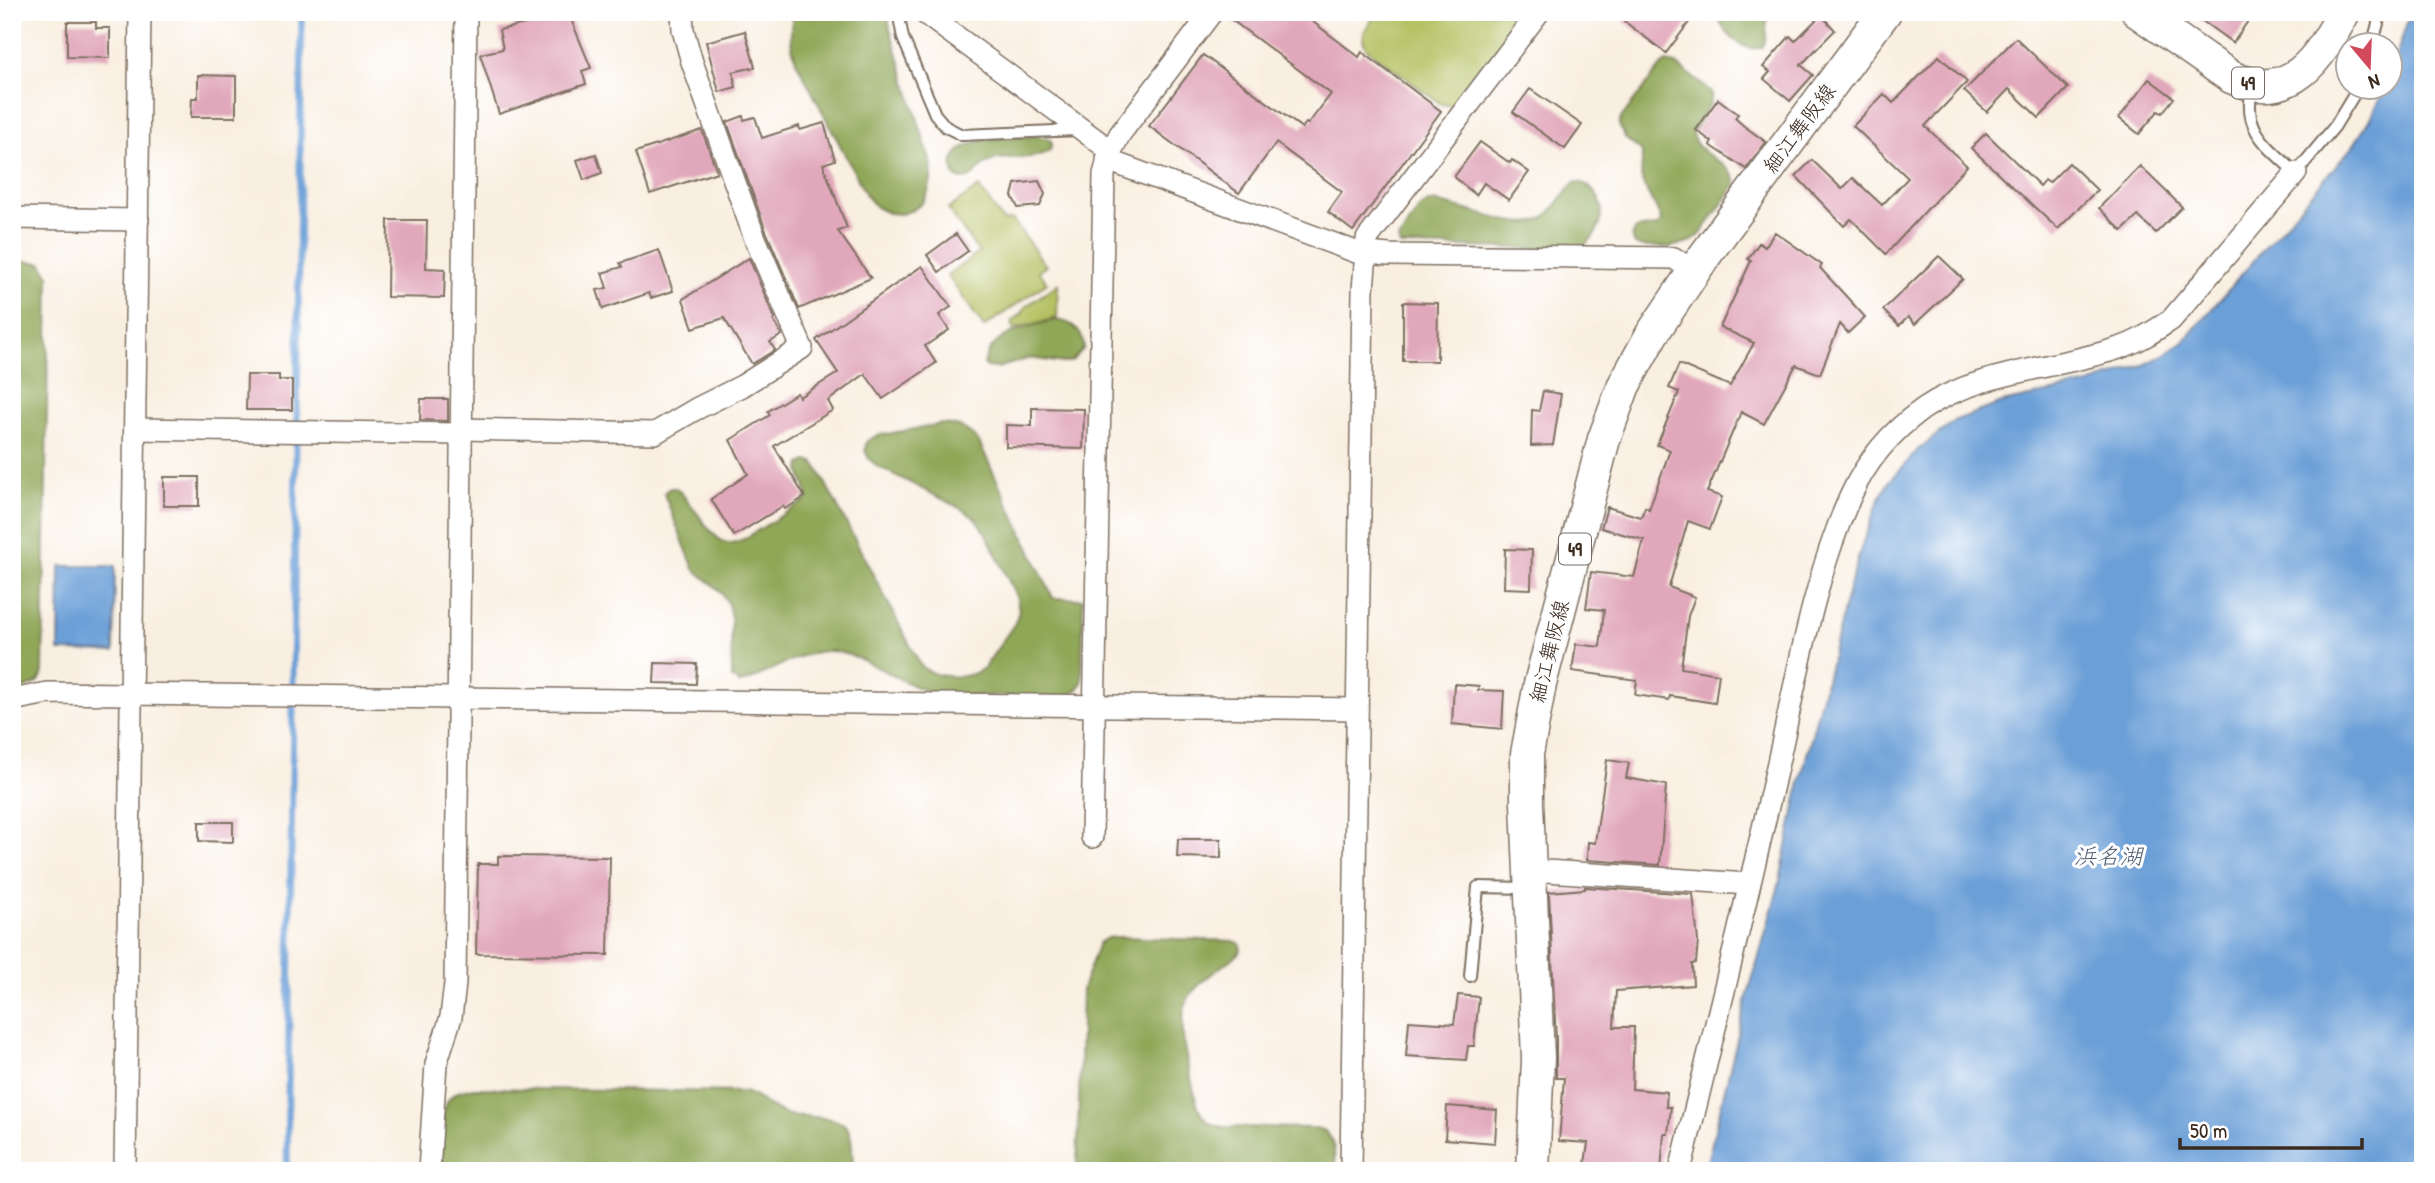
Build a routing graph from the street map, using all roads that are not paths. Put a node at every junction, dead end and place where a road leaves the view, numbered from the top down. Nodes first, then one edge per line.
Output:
1 (140, 12) edge
2 (466, 12) edge
3 (682, 12) edge
4 (898, 12) edge
5 (923, 12) edge
6 (1212, 12) edge
7 (1539, 12) edge
8 (1885, 12) edge
9 (2138, 12) edge
10 (2344, 12) edge
11 (2381, 12) edge
12 (2376, 32) edge
13 (2254, 85) junction
14 (2350, 102) edge
15 (1082, 130) junction
16 (1109, 155) junction
17 (2296, 173) junction
18 (12, 218) edge
19 (138, 220) junction
20 (1365, 253) junction
21 (1694, 272) junction
22 (135, 429) junction
23 (461, 431) junction
24 (131, 694) junction
25 (458, 698) junction
26 (12, 700) edge
27 (1094, 706) junction
28 (1357, 709) junction
29 (1092, 836) dead end
30 (1530, 880) junction
31 (1749, 884) junction
32 (1471, 976) dead end
33 (125, 1171) edge
34 (429, 1171) edge
35 (1350, 1171) edge
36 (1533, 1171) edge
37 (1680, 1171) edge

1 - 19 street
2 - 23 street
3 - 23 street
4 - 15 lane
5 - 15 street
6 - 16 street
7 - 20 street
8 - 21 main road, 細江舞阪線 / 49
9 - 13 main road, 49
10 - 13 main road, 49
11 - 12 lane
13 - 17 lane
14 - 17 lane
15 - 16 street
16 - 20 street
16 - 27 street
17 - 31 street
18 - 19 street
19 - 22 street
20 - 21 street
20 - 28 street
21 - 30 main road, 細江舞阪線 / 49
22 - 23 street
22 - 24 street
23 - 25 street
24 - 25 street
24 - 26 street
24 - 33 street
25 - 27 street
25 - 34 street
27 - 28 street
27 - 29 street
28 - 35 street
30 - 31 street
30 - 32 lane
30 - 36 main road, 細江舞阪線 / 49
31 - 37 street

